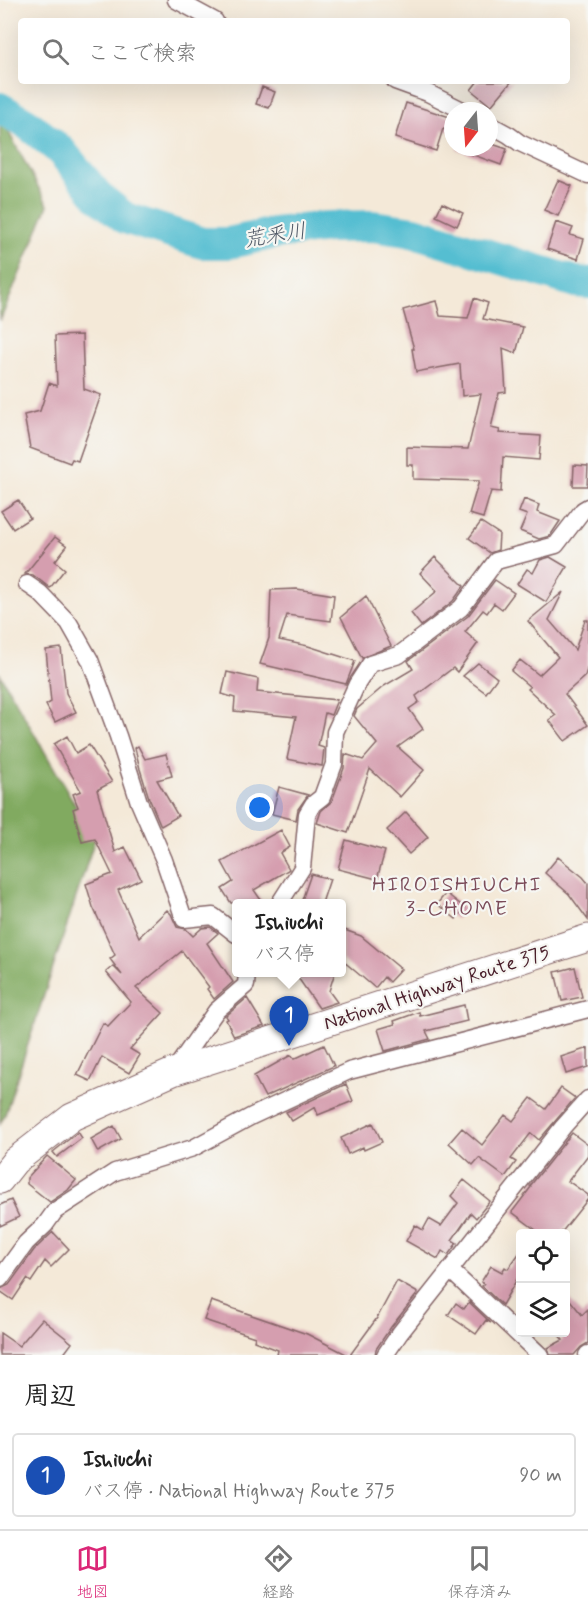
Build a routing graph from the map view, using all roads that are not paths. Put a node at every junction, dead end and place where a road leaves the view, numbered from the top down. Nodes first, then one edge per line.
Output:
1 (176, 0) edge
2 (209, 18) edge
3 (404, 84) edge
4 (446, 102) edge
5 (498, 129) edge
6 (588, 175) edge
7 (588, 507) edge
8 (27, 584) dead end
9 (282, 899) edge
10 (232, 930) edge
11 (588, 938) edge
12 (245, 977) edge
13 (588, 1009) edge
14 (173, 1072) junction
15 (588, 1099) edge
16 (0, 1180) edge
17 (450, 1270) junction
18 (0, 1279) edge
19 (384, 1355) edge
20 (540, 1355) edge

1 - 2 street
3 - 4 street
5 - 6 street
7 - 9 street
8 - 10 street
11 - 14 highway, National Highway Route 375
12 - 14 street
13 - 18 street
14 - 16 highway, National Highway Route 375
15 - 17 street
17 - 19 street
17 - 20 street

